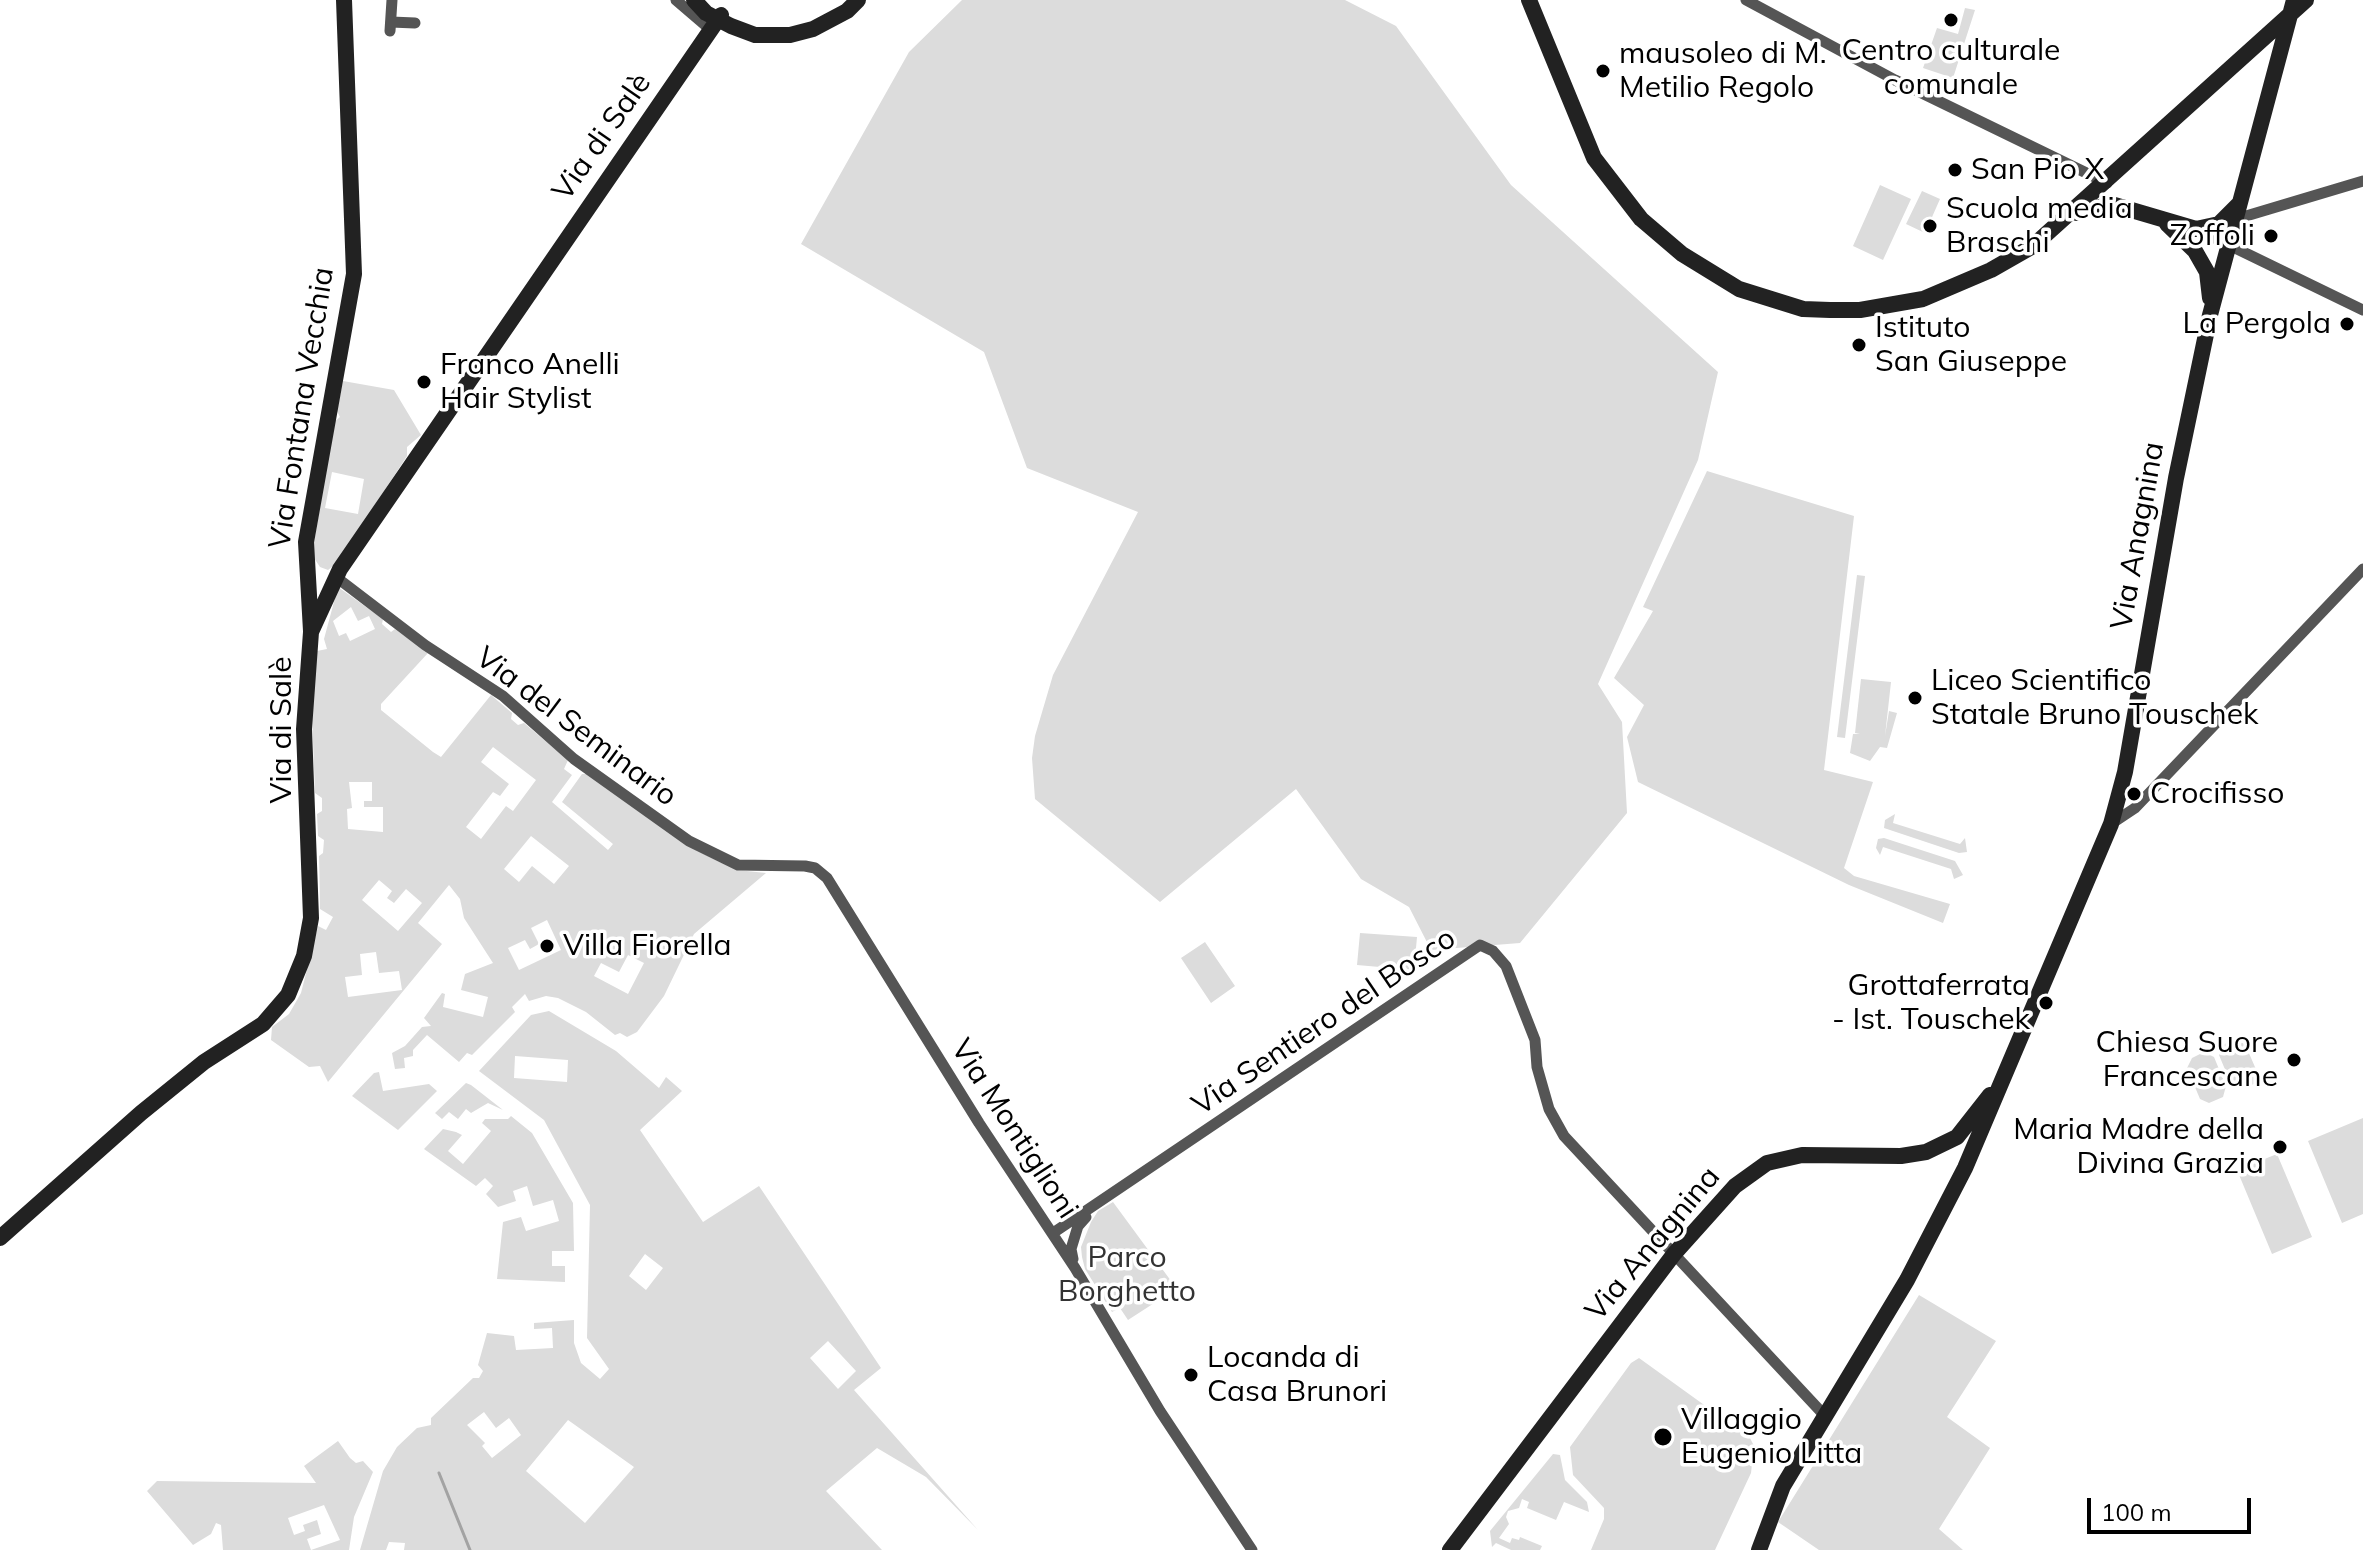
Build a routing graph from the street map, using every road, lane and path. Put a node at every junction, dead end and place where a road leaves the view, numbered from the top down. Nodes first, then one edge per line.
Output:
1 (344, 0) edge
2 (392, 0) edge
3 (676, 0) edge
4 (694, 0) edge
5 (700, 0) edge
6 (846, 0) edge
7 (858, 0) edge
8 (1529, 0) edge
9 (1746, 0) edge
10 (2298, 3) edge
11 (716, 22) junction
12 (415, 23) dead end
13 (2265, 36) junction
14 (2282, 52) junction
15 (2122, 169) junction
16 (2363, 181) edge
17 (2107, 183) junction
18 (2130, 207) junction
19 (2238, 211) junction
20 (2068, 216) junction
21 (2165, 222) junction
22 (2196, 229) junction
23 (2228, 244) junction
24 (2363, 310) edge
25 (2210, 315) junction
26 (306, 561) junction
27 (2363, 569) edge
28 (337, 575) junction
29 (311, 632) junction
30 (2111, 824) junction
31 (805, 866) joint
32 (2007, 1071) junction
33 (1957, 1137) junction
34 (1965, 1168) junction
35 (1097, 1205) junction
36 (1053, 1233) junction
37 (0, 1238) edge
38 (1674, 1254) junction
39 (1075, 1268) junction
40 (1825, 1416) junction
41 (1252, 1550) edge
42 (1450, 1550) edge
43 (1759, 1550) edge

1 - 26 main road, Via Fontana Vecchia
2 - 12 street
3 - 11 street
4 - 11 main road
5 - 11 main road
6 - 11 main road
7 - 11 main road
8 - 20 main road
9 - 17 street
10 - 13 main road
10 - 14 main road, Via Anagnina
11 - 28 main road, Via di Salè
13 - 14 main road
13 - 15 main road
14 - 19 main road, Via Anagnina
15 - 17 main road
15 - 18 main road
16 - 19 street
17 - 20 main road
18 - 20 main road
18 - 21 main road
19 - 22 main road
19 - 23 main road, Via Anagnina
21 - 22 main road
21 - 25 main road
22 - 23 street
23 - 24 street
23 - 25 main road, Via Anagnina
25 - 30 main road, Via Anagnina
26 - 28 main road
26 - 29 main road, Via Fontana Vecchia
27 - 30 street
28 - 29 main road, Via di Salè
28 - 31 street, Via del Seminario
29 - 37 main road, Via di Salè
30 - 32 main road, Via Anagnina
31 - 36 street, Via Montiglioni
32 - 33 main road, Via Anagnina
32 - 34 main road, Via Anagnina
33 - 34 main road
33 - 38 main road, Via Anagnina
34 - 40 main road, Via Anagnina
35 - 36 street, Via Sentiero del Bosco
35 - 38 street, Via Sentiero del Bosco
35 - 39 street, Via Sentiero del Bosco
36 - 39 street, Via Montiglioni
38 - 40 street, Via Sentiero del Bosco
38 - 42 main road, Via Anagnina
39 - 41 street, Via Montiglioni
40 - 43 main road, Via Anagnina

